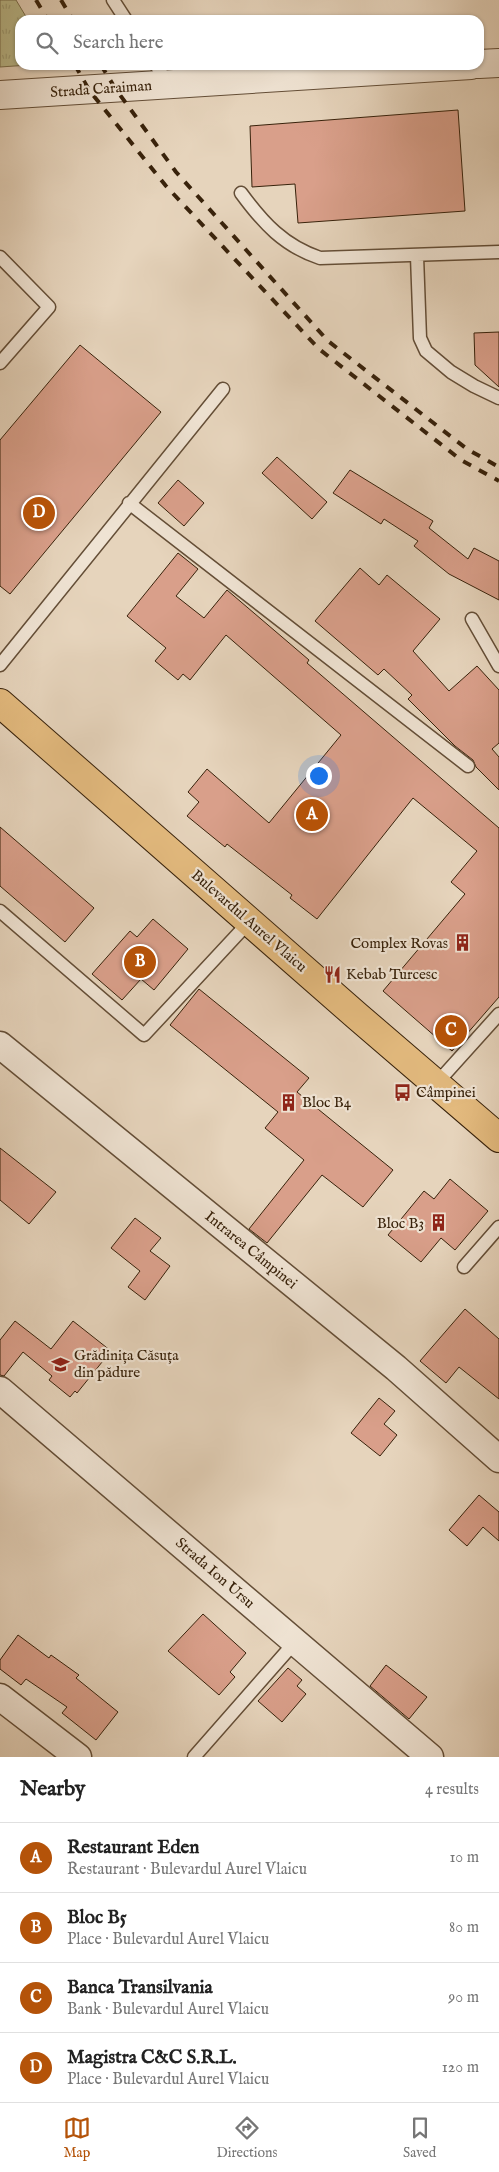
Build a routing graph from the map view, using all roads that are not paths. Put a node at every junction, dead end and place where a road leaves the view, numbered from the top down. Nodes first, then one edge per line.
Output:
1 (113, 0) edge
2 (123, 15) edge
3 (499, 63) edge
4 (484, 64) edge
5 (316, 70) edge
6 (162, 75) edge
7 (0, 95) edge
8 (241, 193) dead end
9 (499, 252) edge
10 (417, 256) junction
11 (0, 258) edge
12 (0, 362) edge
13 (224, 389) dead end
14 (499, 398) edge
15 (130, 504) junction
16 (472, 619) dead end
17 (0, 665) edge
18 (499, 666) edge
19 (0, 703) edge
20 (468, 766) dead end
21 (0, 911) edge
22 (249, 922) junction
23 (499, 1014) edge
24 (0, 1045) edge
25 (436, 1084) junction
26 (499, 1138) edge
27 (499, 1227) edge
28 (464, 1268) dead end
29 (0, 1390) edge
30 (499, 1459) edge
31 (295, 1642) junction
32 (0, 1697) edge
33 (78, 1757) edge
34 (194, 1757) edge
35 (430, 1757) edge

1 - 2 lane
3 - 4 street
5 - 6 street, Strada Caraiman
6 - 7 street, Strada Caraiman
8 - 10 lane
9 - 10 lane
10 - 14 lane
11 - 12 lane
13 - 15 lane
15 - 17 lane
15 - 20 lane
16 - 18 lane
19 - 22 main road, Bulevardul Aurel Vlaicu
21 - 22 lane
22 - 25 main road, Bulevardul Aurel Vlaicu
23 - 25 lane
24 - 30 street, Intrarea Câmpinei
25 - 26 main road, Bulevardul Aurel Vlaicu
27 - 28 lane
29 - 31 street, Strada Ion Ursu
31 - 34 lane
31 - 35 street, Strada Ion Ursu
32 - 33 street

